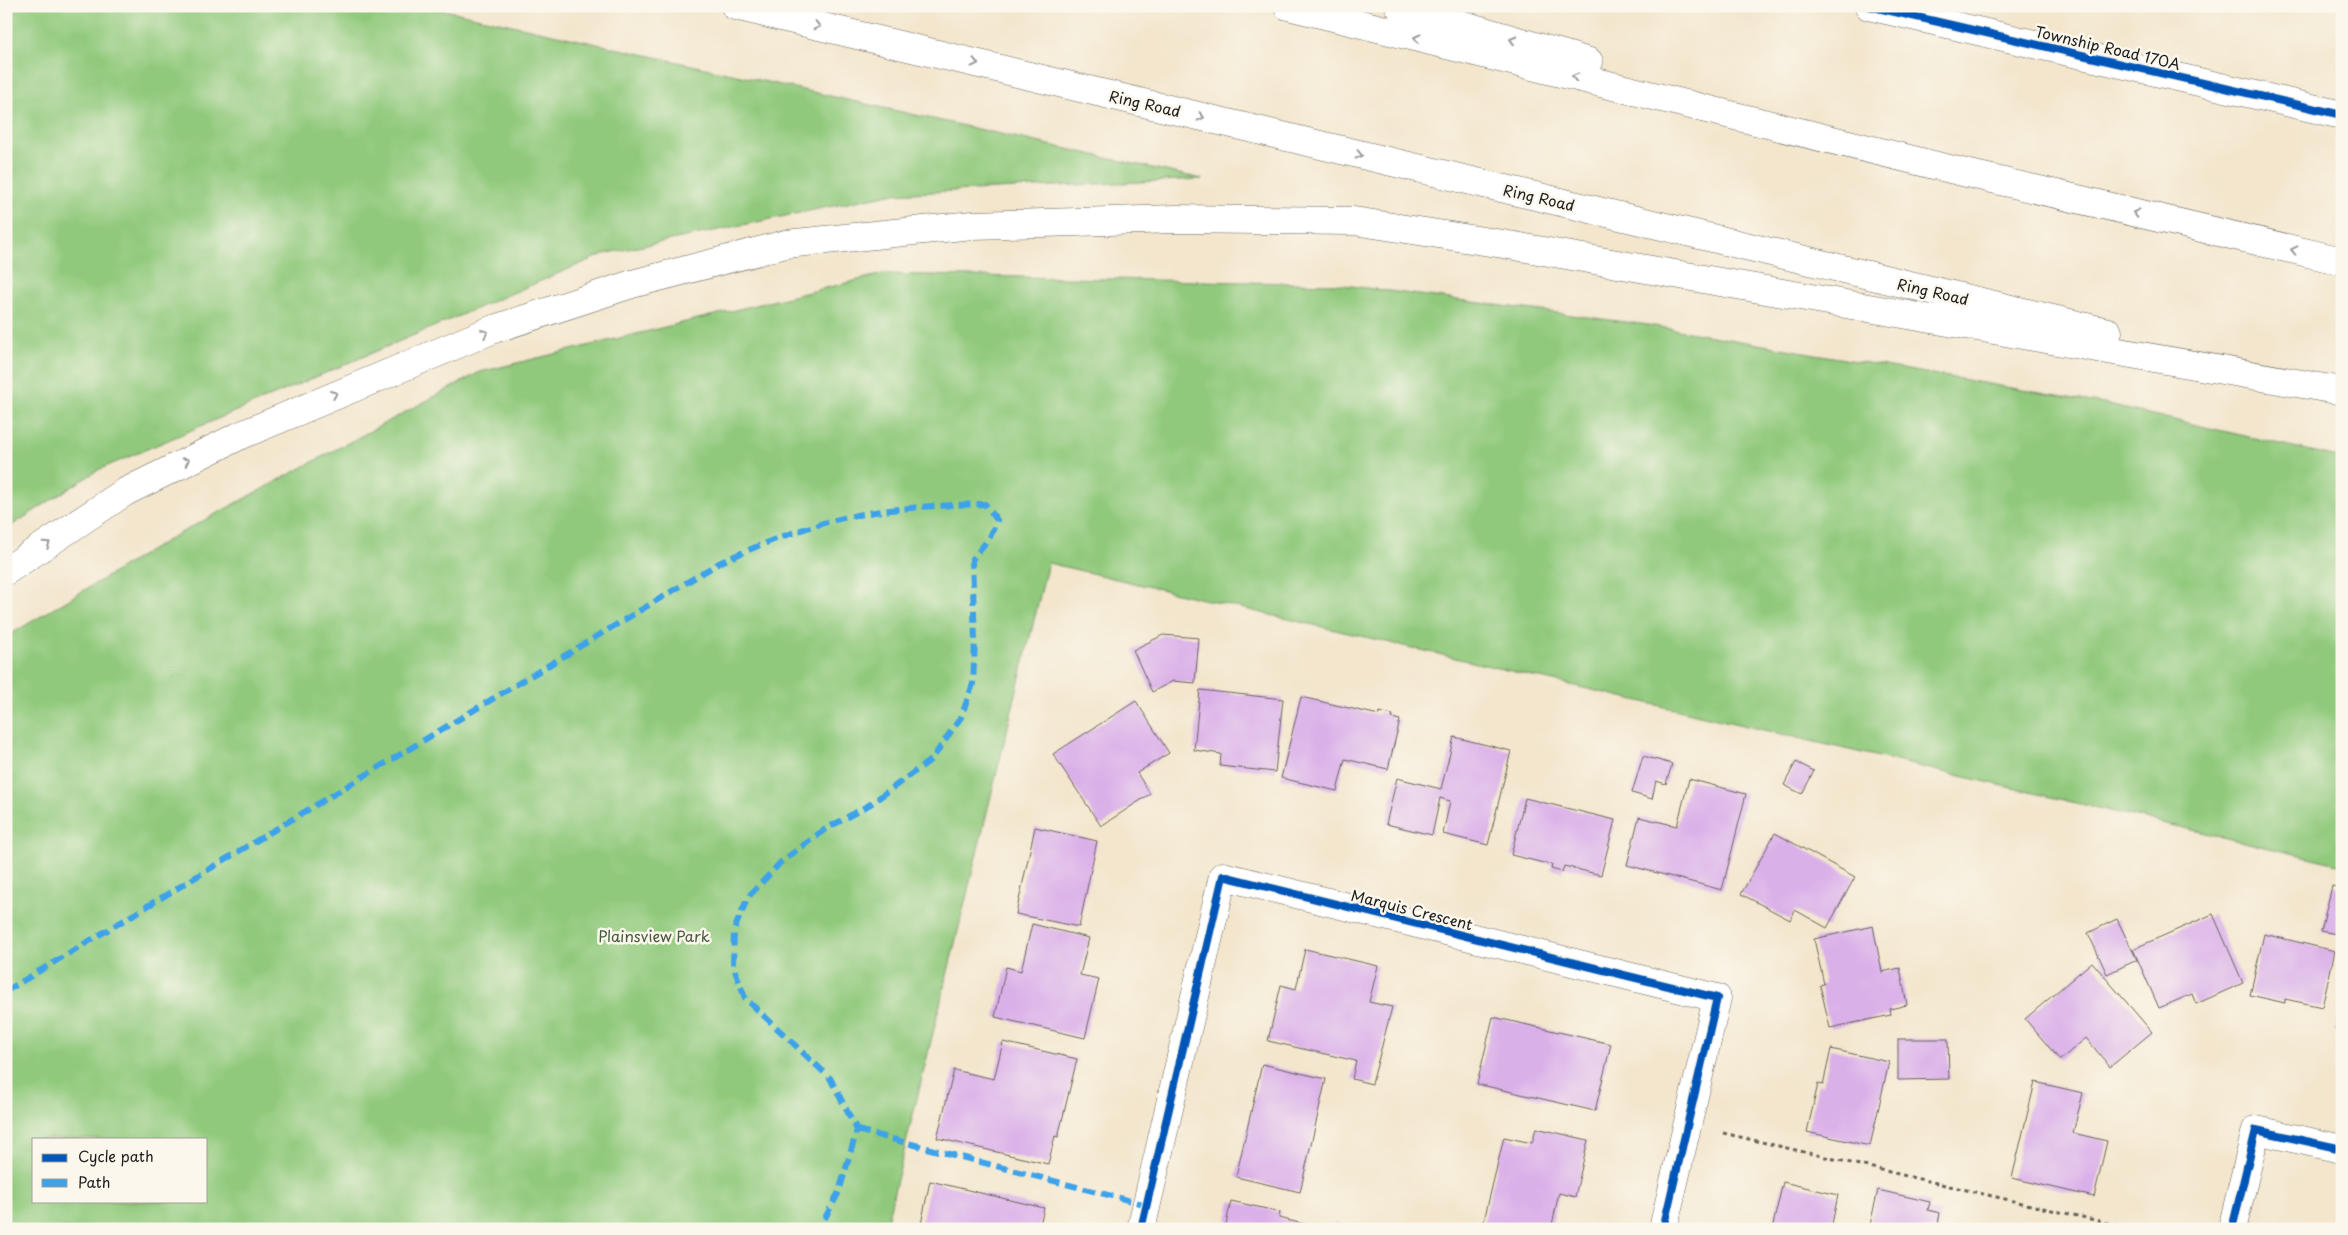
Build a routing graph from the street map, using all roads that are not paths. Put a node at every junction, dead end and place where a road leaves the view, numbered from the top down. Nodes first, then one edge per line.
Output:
1 (735, 6) edge
2 (1288, 6) edge
3 (1399, 6) edge
4 (1869, 6) edge
5 (2342, 115) edge
6 (1962, 172) junction
7 (2342, 262) edge
8 (2342, 390) edge
9 (6, 571) edge
10 (2342, 1149) edge
11 (1142, 1229) edge
12 (1663, 1229) edge
13 (2232, 1229) edge

1 -> 8 main road, Ring Road
6 -> 2 main road
6 -> 3 main road
4 - 5 main road, Township Road 170A
7 -> 6 main road
9 -> 8 main road
10 - 13 main road
11 - 12 main road, Marquis Crescent

